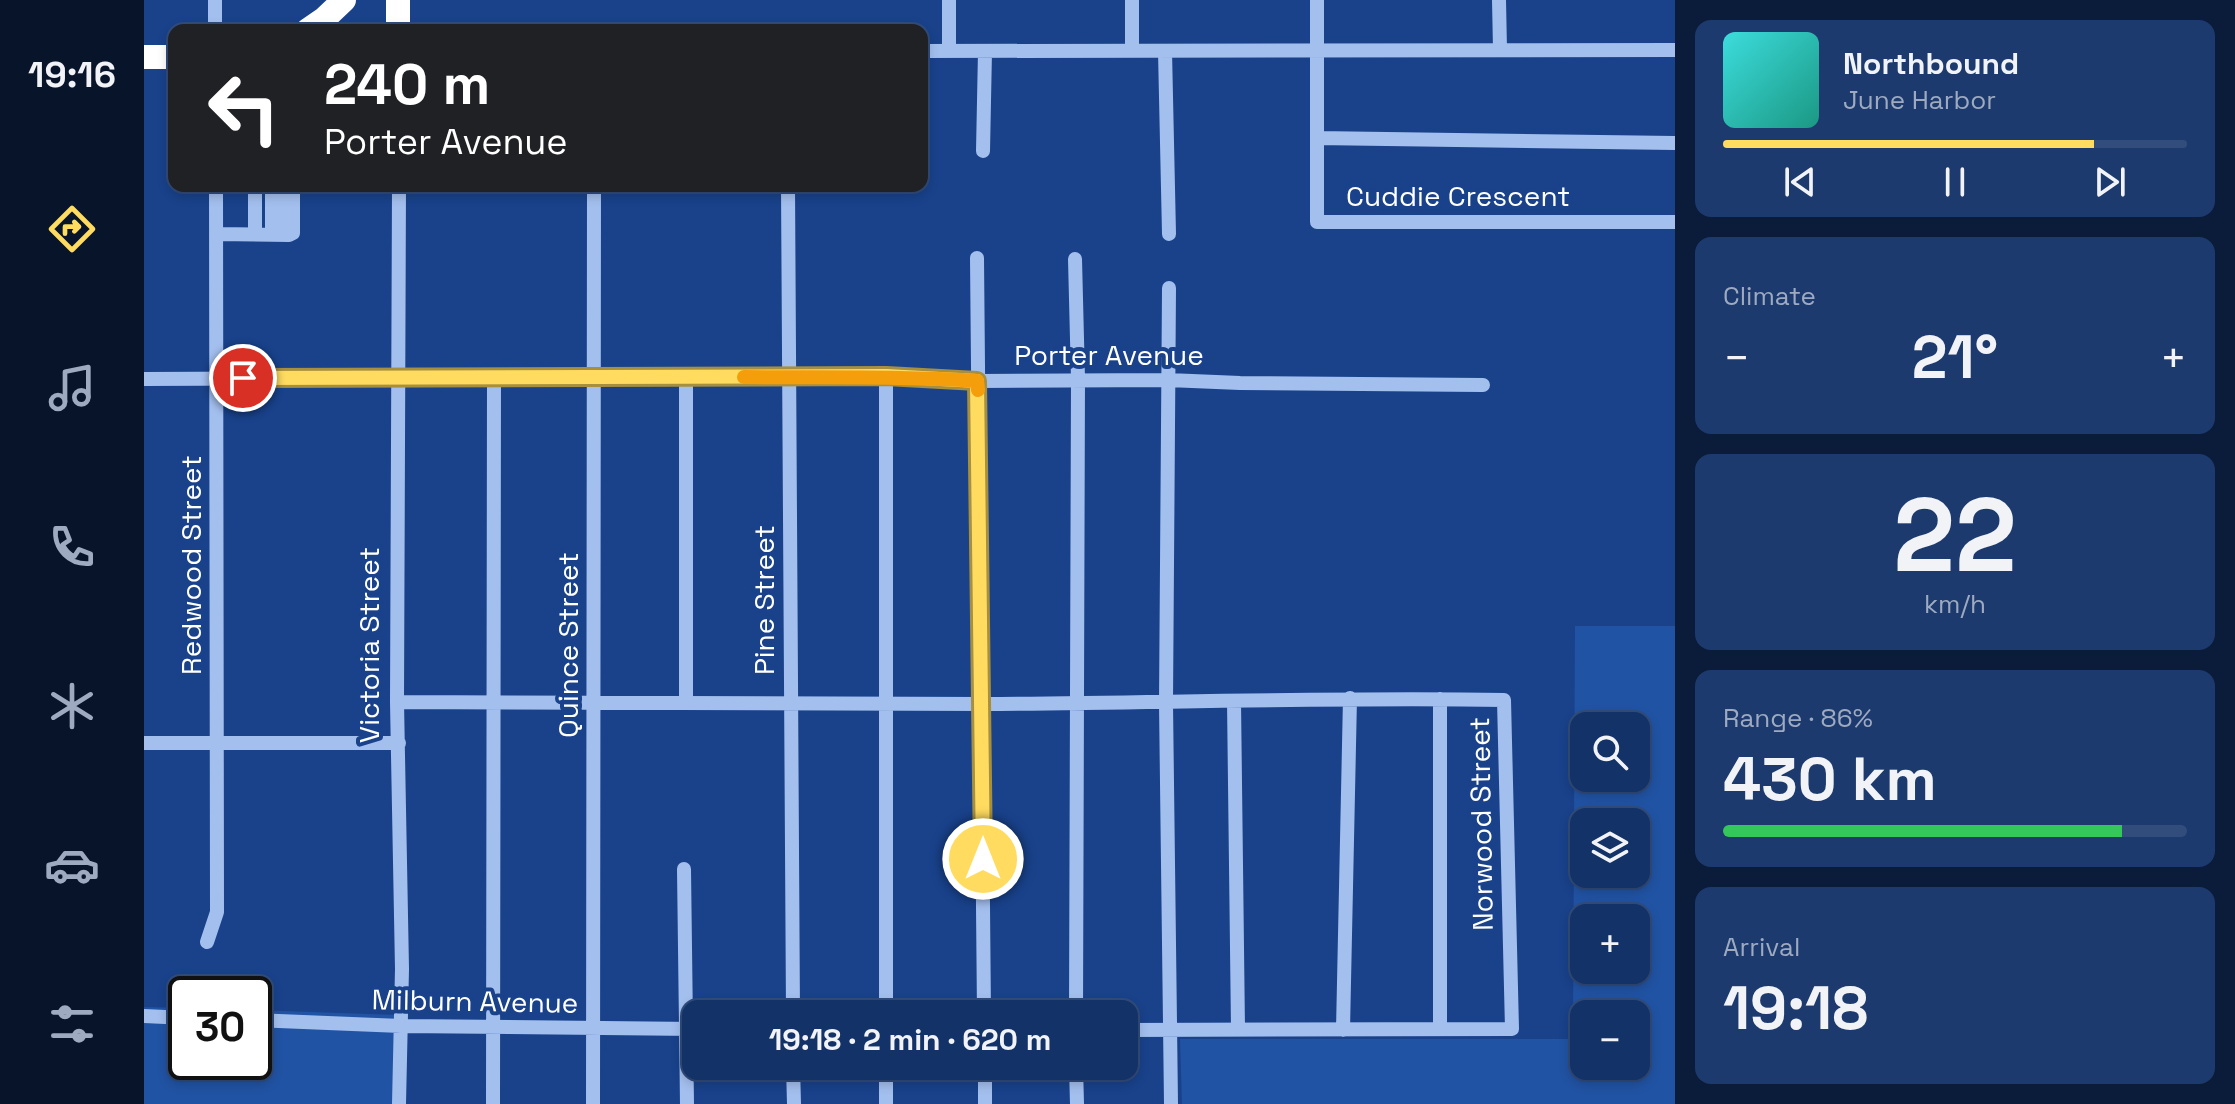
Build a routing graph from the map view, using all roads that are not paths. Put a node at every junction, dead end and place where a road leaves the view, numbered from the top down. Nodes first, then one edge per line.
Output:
1 (215, 0) edge
2 (344, 0) edge
3 (398, 0) edge
4 (949, 0) edge
5 (1132, 0) edge
6 (1317, 0) edge
7 (1499, 0) edge
8 (215, 24) edge
9 (317, 24) edge
10 (398, 24) edge
11 (1500, 49) junction
12 (1317, 50) junction
13 (1675, 50) edge
14 (928, 51) edge
15 (949, 51) junction
16 (985, 51) junction
17 (1132, 51) junction
18 (1165, 51) junction
19 (144, 57) edge
20 (168, 57) edge
21 (1317, 138) junction
22 (1675, 143) edge
23 (983, 151) dead end
24 (216, 192) edge
25 (255, 192) edge
26 (273, 192) edge
27 (281, 192) edge
28 (293, 192) edge
29 (399, 192) edge
30 (594, 192) edge
31 (788, 192) edge
32 (1675, 222) edge
33 (216, 234) junction
34 (255, 234) junction
35 (277, 234) junction
36 (1169, 234) dead end
37 (977, 258) dead end
38 (1075, 259) dead end
39 (1169, 288) dead end
40 (399, 376) junction
41 (886, 376) junction
42 (494, 377) junction
43 (686, 377) junction
44 (216, 378) junction
45 (594, 378) junction
46 (789, 378) junction
47 (144, 379) edge
48 (1078, 379) junction
49 (1168, 380) junction
50 (977, 381) junction
51 (1483, 385) dead end
52 (1350, 698) junction
53 (1440, 699) junction
54 (1234, 701) junction
55 (397, 702) junction
56 (493, 702) junction
57 (593, 702) junction
58 (686, 702) junction
59 (791, 703) junction
60 (1075, 703) junction
61 (1166, 703) junction
62 (886, 704) junction
63 (982, 704) junction
64 (144, 743) edge
65 (217, 743) junction
66 (399, 743) junction
67 (684, 869) dead end
68 (207, 942) dead end
69 (691, 1000) edge
70 (793, 1000) edge
71 (886, 1000) edge
72 (984, 1000) edge
73 (1076, 1000) edge
74 (144, 1016) edge
75 (168, 1017) edge
76 (272, 1021) edge
77 (401, 1026) junction
78 (493, 1027) junction
79 (1440, 1028) junction
80 (593, 1029) junction
81 (682, 1029) edge
82 (1238, 1029) junction
83 (1138, 1030) edge
84 (1343, 1030) junction
85 (1170, 1031) junction
86 (689, 1080) edge
87 (793, 1080) edge
88 (886, 1080) edge
89 (985, 1080) edge
90 (1076, 1080) edge
91 (399, 1104) edge
92 (493, 1104) edge
93 (593, 1104) edge
94 (687, 1104) edge
95 (794, 1104) edge
96 (886, 1104) edge
97 (985, 1104) edge
98 (1077, 1104) edge
99 (1171, 1104) edge

1 - 8 street
2 - 9 highway
3 - 10 highway
4 - 15 street
5 - 17 street
6 - 12 street, Cuddie Crescent
7 - 11 street
11 - 12 street
11 - 13 street
12 - 18 street
12 - 21 street, Cuddie Crescent
14 - 15 street
15 - 16 street
16 - 17 street
16 - 23 street
17 - 18 street
18 - 36 street
19 - 20 highway
21 - 22 street
21 - 32 street, Cuddie Crescent
24 - 33 street, Redwood Street
25 - 34 street
26 - 35 street
27 - 35 street
28 - 35 street
29 - 40 street, Victoria Street
30 - 45 street, Quince Street
31 - 46 street, Pine Street
33 - 34 street
33 - 44 street, Redwood Street
34 - 35 street
37 - 50 street
38 - 48 street
39 - 49 street
40 - 42 street, Porter Avenue
40 - 44 street, Porter Avenue
40 - 55 street, Victoria Street
41 - 46 street, Porter Avenue
41 - 50 street, Porter Avenue
41 - 62 street
42 - 45 street, Porter Avenue
42 - 56 street
43 - 45 street, Porter Avenue
43 - 46 street, Porter Avenue
43 - 58 street
44 - 47 street, Porter Avenue
44 - 65 street, Redwood Street
45 - 57 street, Quince Street
46 - 59 street, Pine Street
48 - 49 street, Porter Avenue
48 - 50 street, Porter Avenue
48 - 60 street
49 - 51 street, Porter Avenue
49 - 61 street
50 - 63 street
52 - 53 street
52 - 54 street
52 - 84 street
53 - 79 street, Norwood Street
53 - 79 street, Norwood Street
54 - 61 street
54 - 82 street
55 - 56 street
55 - 66 street, Victoria Street
56 - 57 street
56 - 78 street
57 - 58 street
57 - 80 street, Quince Street
58 - 59 street
59 - 62 street
59 - 70 street, Pine Street
60 - 61 street
60 - 63 street
60 - 73 street
61 - 85 street
62 - 63 street
62 - 71 street
63 - 72 street
64 - 65 street
65 - 66 street
65 - 68 street, Redwood Street
66 - 77 street, Victoria Street
67 - 69 street
74 - 75 street
76 - 77 street, Milburn Avenue
77 - 78 street, Milburn Avenue
77 - 91 street, Victoria Street
78 - 80 street, Milburn Avenue
78 - 92 street
79 - 84 street, Norwood Street
80 - 81 street, Milburn Avenue
80 - 93 street, Quince Street
82 - 84 street, Norwood Street
82 - 85 street, Norwood Street
83 - 85 street
85 - 99 street
86 - 94 street
87 - 95 street
88 - 96 street
89 - 97 street
90 - 98 street

